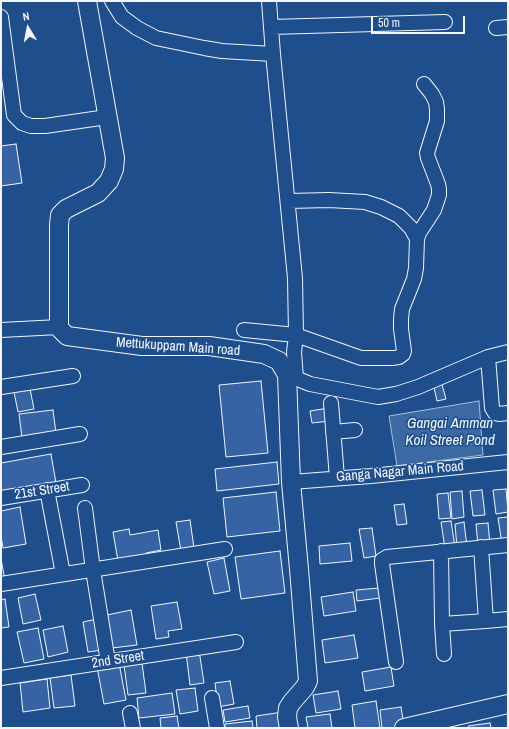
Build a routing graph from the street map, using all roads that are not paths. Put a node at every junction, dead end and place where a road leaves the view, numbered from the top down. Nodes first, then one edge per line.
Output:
1 (87, 1) edge
2 (112, 1) edge
3 (269, 1) edge
4 (1, 17) edge
5 (445, 22) dead end
6 (271, 27) junction
7 (273, 54) junction
8 (424, 84) dead end
9 (107, 117) junction
10 (288, 201) junction
11 (418, 236) junction
12 (59, 327) junction
13 (1, 330) edge
14 (244, 330) dead end
15 (296, 335) junction
16 (508, 352) edge
17 (488, 357) junction
18 (73, 376) dead end
19 (292, 376) junction
20 (1, 387) edge
21 (331, 403) dead end
22 (508, 413) edge
23 (355, 430) dead end
24 (333, 432) junction
25 (80, 434) dead end
26 (1, 447) edge
27 (508, 462) edge
28 (337, 478) junction
29 (291, 482) junction
30 (82, 485) dead end
31 (47, 490) junction
32 (1, 498) edge
33 (85, 508) dead end
34 (508, 545) edge
35 (481, 547) junction
36 (225, 548) dead end
37 (441, 551) junction
38 (93, 570) junction
39 (63, 574) junction
40 (1, 584) edge
41 (508, 619) edge
42 (486, 620) junction
43 (442, 624) junction
44 (236, 642) dead end
45 (444, 654) dead end
46 (108, 662) junction
47 (396, 662) dead end
48 (1, 678) edge
49 (212, 698) dead end
50 (508, 704) edge
51 (130, 713) dead end
52 (133, 728) edge
53 (217, 728) edge
54 (289, 728) edge
55 (404, 728) edge

1 - 9 main road
2 - 7 street
3 - 6 street
4 - 9 street
5 - 6 street
6 - 7 street
7 - 10 street
8 - 11 street
9 - 12 main road
10 - 11 street
10 - 15 street
11 - 15 street
12 - 13 street
12 - 19 main road, Mettukuppam Main road
14 - 15 street
15 - 19 street
16 - 17 street
17 - 19 street
17 - 22 street
18 - 20 street
19 - 29 main road
21 - 24 street
23 - 24 street
24 - 28 street
25 - 26 street
27 - 28 street, Ganga Nagar Main Road
28 - 29 street, Ganga Nagar Main Road
29 - 54 main road
30 - 31 street, 21st Street
31 - 32 street, 21st Street
31 - 39 street
33 - 38 street
34 - 35 street
35 - 37 street
35 - 42 street
36 - 38 street
37 - 43 street
37 - 47 street
38 - 39 street
38 - 46 street
39 - 40 street
41 - 42 street
42 - 43 street
43 - 45 street
44 - 46 street, 2nd Street
46 - 48 street, 2nd Street
49 - 53 street
50 - 55 main road
51 - 52 street

